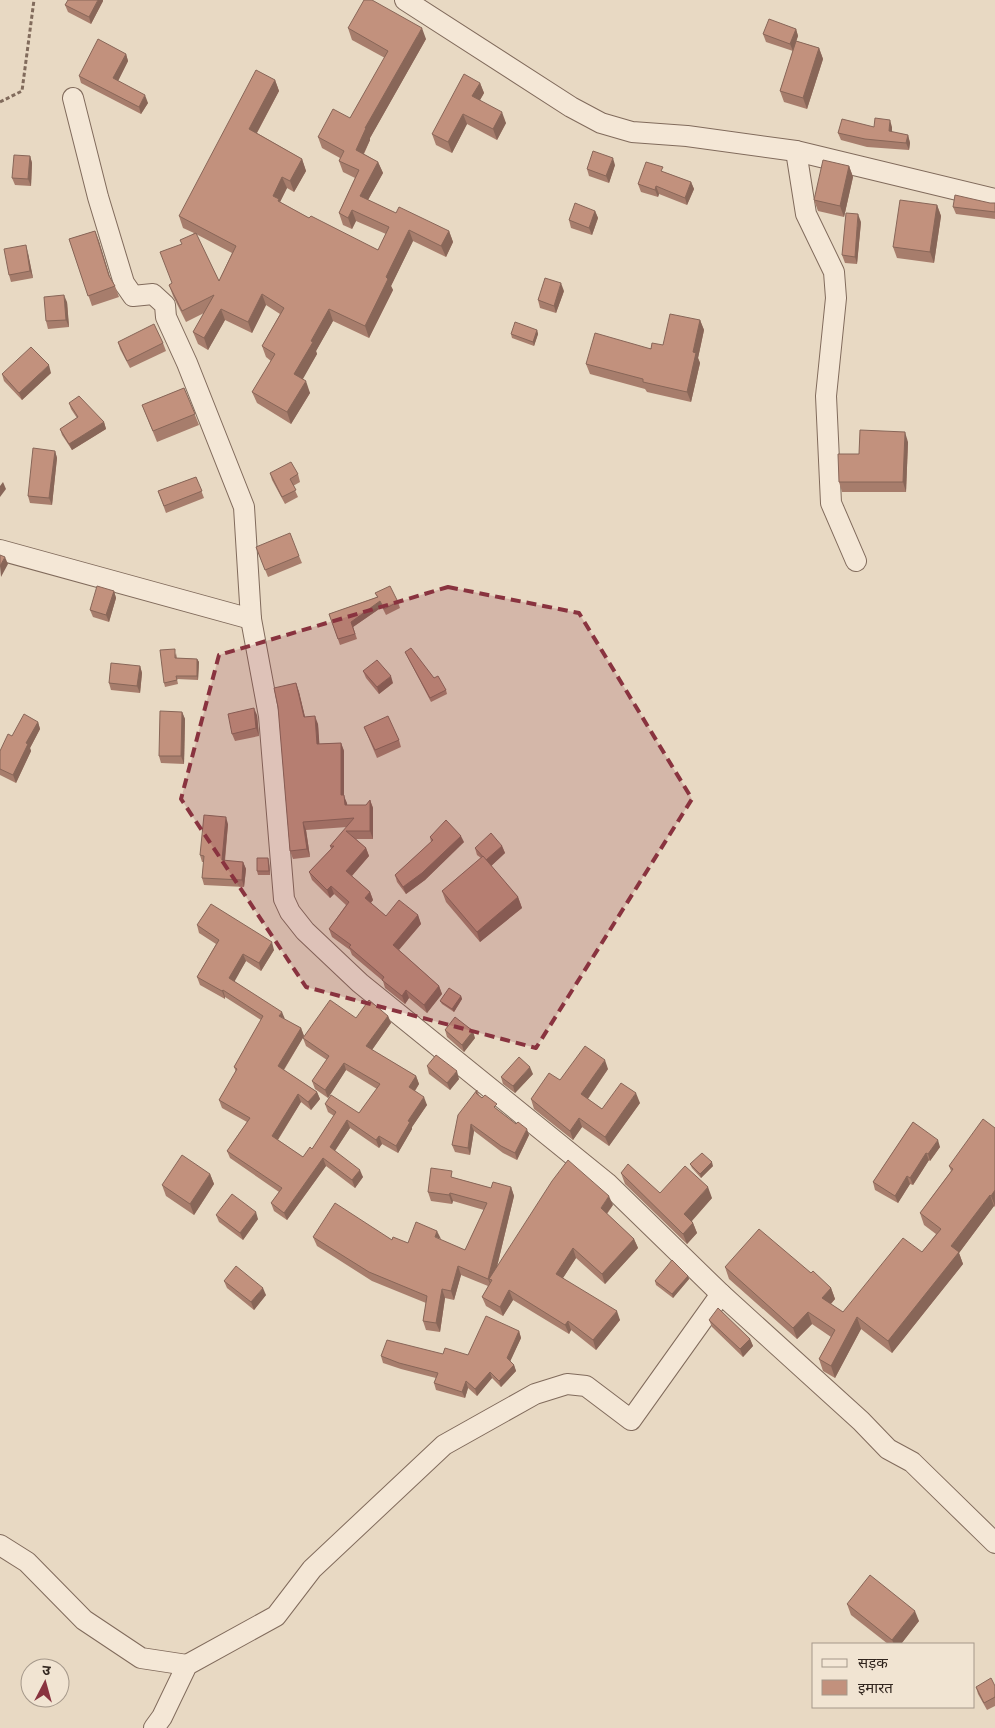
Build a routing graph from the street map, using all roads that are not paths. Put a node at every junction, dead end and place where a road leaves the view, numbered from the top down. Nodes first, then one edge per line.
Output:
1 (404, 0) edge
2 (73, 98) dead end
3 (796, 151) junction
4 (995, 199) edge
5 (0, 550) edge
6 (856, 561) dead end
7 (251, 619) junction
8 (721, 1294) junction
9 (995, 1543) edge
10 (0, 1545) edge
11 (187, 1665) junction
12 (154, 1728) edge

1 - 3 street
2 - 7 street
3 - 4 street
3 - 6 street
5 - 7 street
7 - 8 street
8 - 9 street
8 - 11 street
10 - 11 street
11 - 12 street

